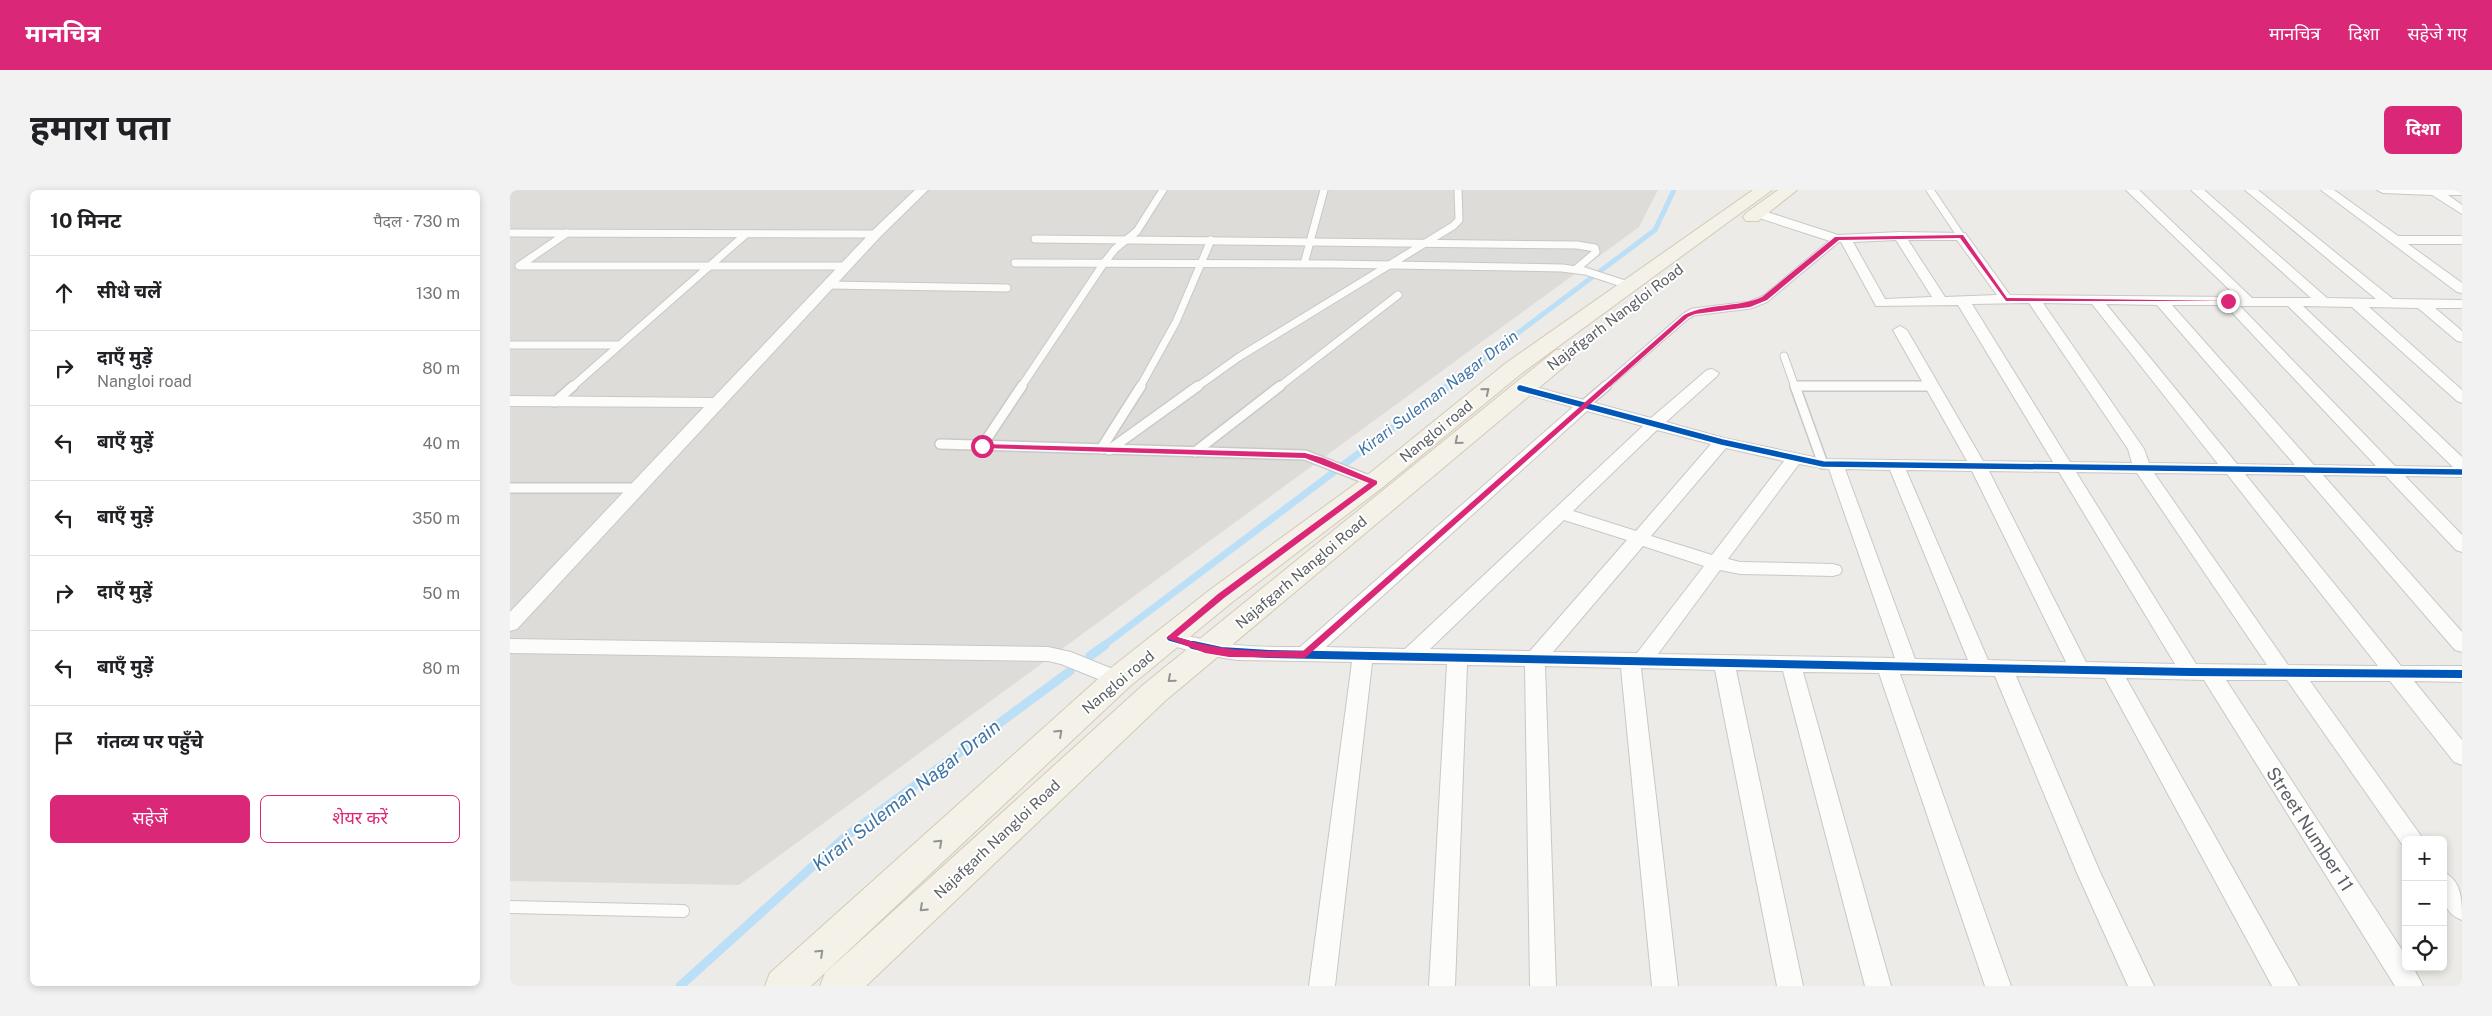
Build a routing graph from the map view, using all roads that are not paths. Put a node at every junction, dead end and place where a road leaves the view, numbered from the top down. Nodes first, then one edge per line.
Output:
1 (922, 190) edge
2 (1163, 190) edge
3 (1324, 190) edge
4 (1458, 190) edge
5 (1789, 190) edge
6 (1930, 190) edge
7 (2132, 190) edge
8 (2198, 190) edge
9 (2251, 190) edge
10 (2327, 190) edge
11 (2383, 190) edge
12 (2433, 191) edge
13 (2462, 192) edge
14 (1760, 202) edge
15 (2462, 210) edge
16 (510, 233) edge
17 (567, 233) junction
18 (746, 234) junction
19 (876, 234) junction
20 (1900, 236) junction
21 (1961, 236) junction
22 (1841, 238) junction
23 (1035, 239) dead end
24 (1126, 239) junction
25 (1211, 240) junction
26 (2396, 240) junction
27 (1310, 241) junction
28 (1424, 242) junction
29 (2459, 242) edge
30 (1015, 263) dead end
31 (1104, 263) junction
32 (1202, 264) junction
33 (1304, 264) junction
34 (1389, 264) junction
35 (708, 266) junction
36 (846, 266) junction
37 (1576, 269) junction
38 (1618, 281) junction
39 (829, 285) junction
40 (1007, 288) dead end
41 (2462, 289) edge
42 (1398, 296) dead end
43 (2006, 299) junction
44 (1940, 300) junction
45 (2034, 300) junction
46 (2096, 300) junction
47 (2160, 300) junction
48 (1963, 301) junction
49 (2228, 301) junction
50 (2248, 301) junction
51 (2290, 301) junction
52 (2323, 302) junction
53 (2355, 302) junction
54 (2388, 303) junction
55 (2421, 303) junction
56 (2462, 304) edge
57 (1900, 330) dead end
58 (2462, 338) edge
59 (510, 345) edge
60 (619, 345) junction
61 (1784, 356) dead end
62 (1712, 373) dead end
63 (1795, 386) junction
64 (1931, 386) junction
65 (1520, 388) junction
66 (2462, 398) edge
67 (510, 401) edge
68 (555, 402) junction
69 (718, 403) junction
70 (1584, 406) junction
71 (1654, 424) junction
72 (1722, 442) junction
73 (940, 444) dead end
74 (982, 446) junction
75 (1105, 450) junction
76 (1195, 452) junction
77 (1794, 459) junction
78 (1829, 464) junction
79 (1896, 465) junction
80 (1978, 466) junction
81 (2462, 466) edge
82 (2063, 467) junction
83 (2142, 468) junction
84 (2230, 469) junction
85 (2309, 470) junction
86 (2390, 471) junction
87 (2462, 472) edge
88 (1374, 482) junction
89 (510, 488) edge
90 (638, 488) junction
91 (1561, 513) junction
92 (1639, 538) junction
93 (2462, 546) edge
94 (1716, 563) junction
95 (1833, 570) dead end
96 (510, 624) edge
97 (1170, 638) junction
98 (2462, 645) edge
99 (510, 646) edge
100 (1205, 650) junction
101 (1305, 654) junction
102 (1362, 656) junction
103 (1409, 657) junction
104 (1457, 657) junction
105 (1535, 659) junction
106 (1636, 661) junction
107 (1724, 663) junction
108 (1791, 664) junction
109 (1897, 666) junction
110 (1991, 668) junction
111 (2080, 670) junction
112 (2111, 670) junction
113 (2200, 672) junction
114 (2288, 673) junction
115 (2396, 673) junction
116 (2462, 674) edge
117 (1118, 679) junction
118 (2462, 756) edge
119 (2409, 836) edge
120 (2447, 888) edge
121 (510, 907) edge
122 (2462, 909) edge
123 (683, 911) dead end
124 (784, 986) edge
125 (839, 986) edge
126 (1322, 986) edge
127 (1442, 986) edge
128 (1543, 986) edge
129 (1665, 986) edge
130 (1790, 986) edge
131 (1878, 986) edge
132 (1998, 986) edge
133 (2140, 986) edge
134 (2286, 986) edge
135 (2410, 986) edge

1 - 19 street
2 - 24 lane
3 - 27 lane
4 - 28 lane
5 - 14 main road, Najafgarh Nangloi Road
6 - 21 lane
7 - 50 street
8 - 52 street
9 - 54 street
10 - 26 street
11 - 12 street
12 - 13 street
12 - 15 street
14 - 22 street
14 - 38 main road, Nangloi road
14 - 65 main road, Najafgarh Nangloi Road
16 - 17 lane
17 - 18 lane
17 - 35 lane
18 - 19 lane
18 - 35 lane
19 - 36 street
20 - 21 street
20 - 22 street
20 - 44 street
21 - 43 street
22 - 44 street
22 - 70 lane
23 - 24 lane
24 - 25 lane
24 - 31 lane
25 - 27 lane
25 - 32 lane
26 - 29 street
26 - 41 street
27 - 28 lane
27 - 33 lane
28 - 34 lane
28 - 37 lane
30 - 31 lane
31 - 32 lane
31 - 74 lane
32 - 33 lane
32 - 75 lane
33 - 34 lane
34 - 37 lane
34 - 75 lane
35 - 36 lane
35 - 60 lane
36 - 39 street
37 - 38 lane
88 -> 38 main road, Nangloi road
39 - 40 lane
39 - 69 street
42 - 76 lane
43 - 45 street
43 - 48 street
44 - 48 street
45 - 46 street
45 - 83 street
46 - 47 street
46 - 84 street
47 - 49 street
47 - 85 street
48 - 82 street, Street Number 11
49 - 50 street
49 - 86 street
50 - 51 street
51 - 52 street
51 - 81 street
52 - 53 street
53 - 54 street
53 - 66 street
54 - 55 street
55 - 56 street
55 - 58 street
57 - 64 street
59 - 60 lane
60 - 68 lane
61 - 63 lane
62 - 71 street
63 - 64 lane
63 - 78 lane
64 - 80 street
65 - 70 street
65 -> 100 main road, Najafgarh Nangloi Road
67 - 68 street
68 - 69 street
69 - 90 street
70 - 71 street
70 - 101 street
71 - 72 street
71 - 91 street
72 - 77 street
72 - 92 street
73 - 74 lane
74 - 75 lane
75 - 76 lane
76 - 88 lane
77 - 78 street
77 - 94 street
78 - 79 street
78 - 109 street
79 - 80 street
79 - 110 street
80 - 82 street
80 - 111 street
82 - 83 street
82 - 113 street, Street Number 11
83 - 84 street
83 - 114 street
84 - 85 street
84 - 115 street
85 - 86 street
85 - 98 street
86 - 87 street
86 - 93 street
88 - 97 main road, Nangloi road
89 - 90 lane
90 - 96 street
91 - 92 street
91 - 103 street
92 - 94 street
92 - 105 street
94 - 95 street
94 - 106 street
97 - 100 street
97 - 117 main road, Nangloi road
99 - 117 street
100 - 101 street
100 -> 125 main road, Najafgarh Nangloi Road
101 - 102 street
102 - 103 street
102 - 126 street
103 - 104 street
104 - 105 street
104 - 127 street
105 - 106 street
105 - 128 street
106 - 107 street
106 - 129 street
107 - 108 street
107 - 130 street
108 - 109 street
108 - 131 street
109 - 110 street
109 - 132 street
110 - 111 street
110 - 133 street
111 - 112 street
112 - 113 street
112 - 134 street
113 - 114 street
113 - 135 street, Street Number 11
114 - 115 street
114 - 119 street
115 - 116 street
115 - 118 street
124 -> 117 main road, Nangloi road
120 - 122 street
121 - 123 lane

